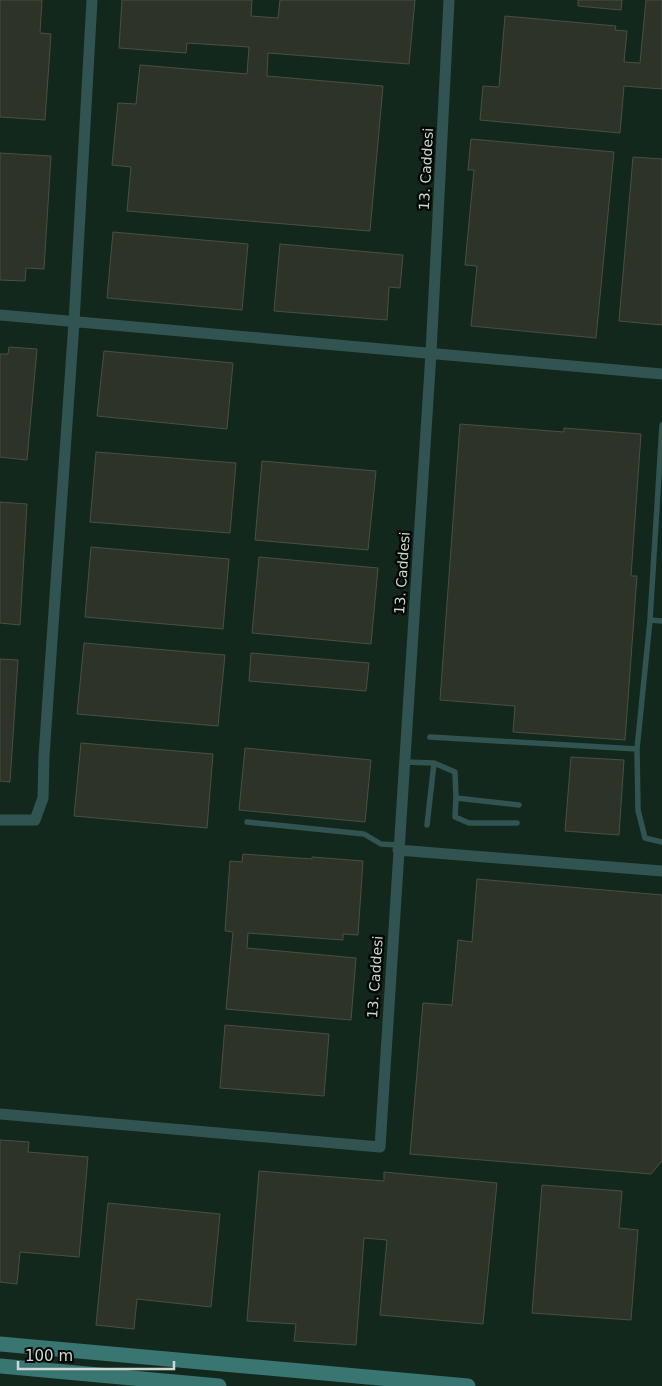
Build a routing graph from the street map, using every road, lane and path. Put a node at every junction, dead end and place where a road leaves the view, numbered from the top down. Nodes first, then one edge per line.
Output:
1 (92, 0) edge
2 (449, 0) edge
3 (0, 316) edge
4 (74, 322) junction
5 (431, 353) junction
6 (662, 374) edge
7 (662, 425) edge
8 (650, 620) junction
9 (662, 621) edge
10 (430, 737) dead end
11 (637, 749) junction
12 (404, 762) junction
13 (434, 763) junction
14 (456, 798) junction
15 (519, 804) dead end
16 (0, 820) edge
17 (247, 822) dead end
18 (517, 823) dead end
19 (427, 825) dead end
20 (662, 842) edge
21 (398, 847) junction
22 (662, 871) edge
23 (0, 1114) edge
24 (0, 1344) edge
25 (0, 1366) edge
26 (219, 1386) edge
27 (468, 1386) edge

1 - 4 street
2 - 5 street, 13. Caddesi
3 - 4 street
4 - 5 street
4 - 16 street
5 - 6 street
5 - 12 street, 13. Caddesi
7 - 8 lane
8 - 9 lane
8 - 11 lane
10 - 11 lane
11 - 20 lane
12 - 13 lane
12 - 21 street, 13. Caddesi
13 - 14 lane
13 - 19 lane
14 - 15 lane
14 - 18 lane
17 - 21 lane
21 - 22 street
21 - 23 street, 13. Caddesi
24 - 27 street
25 - 26 street

